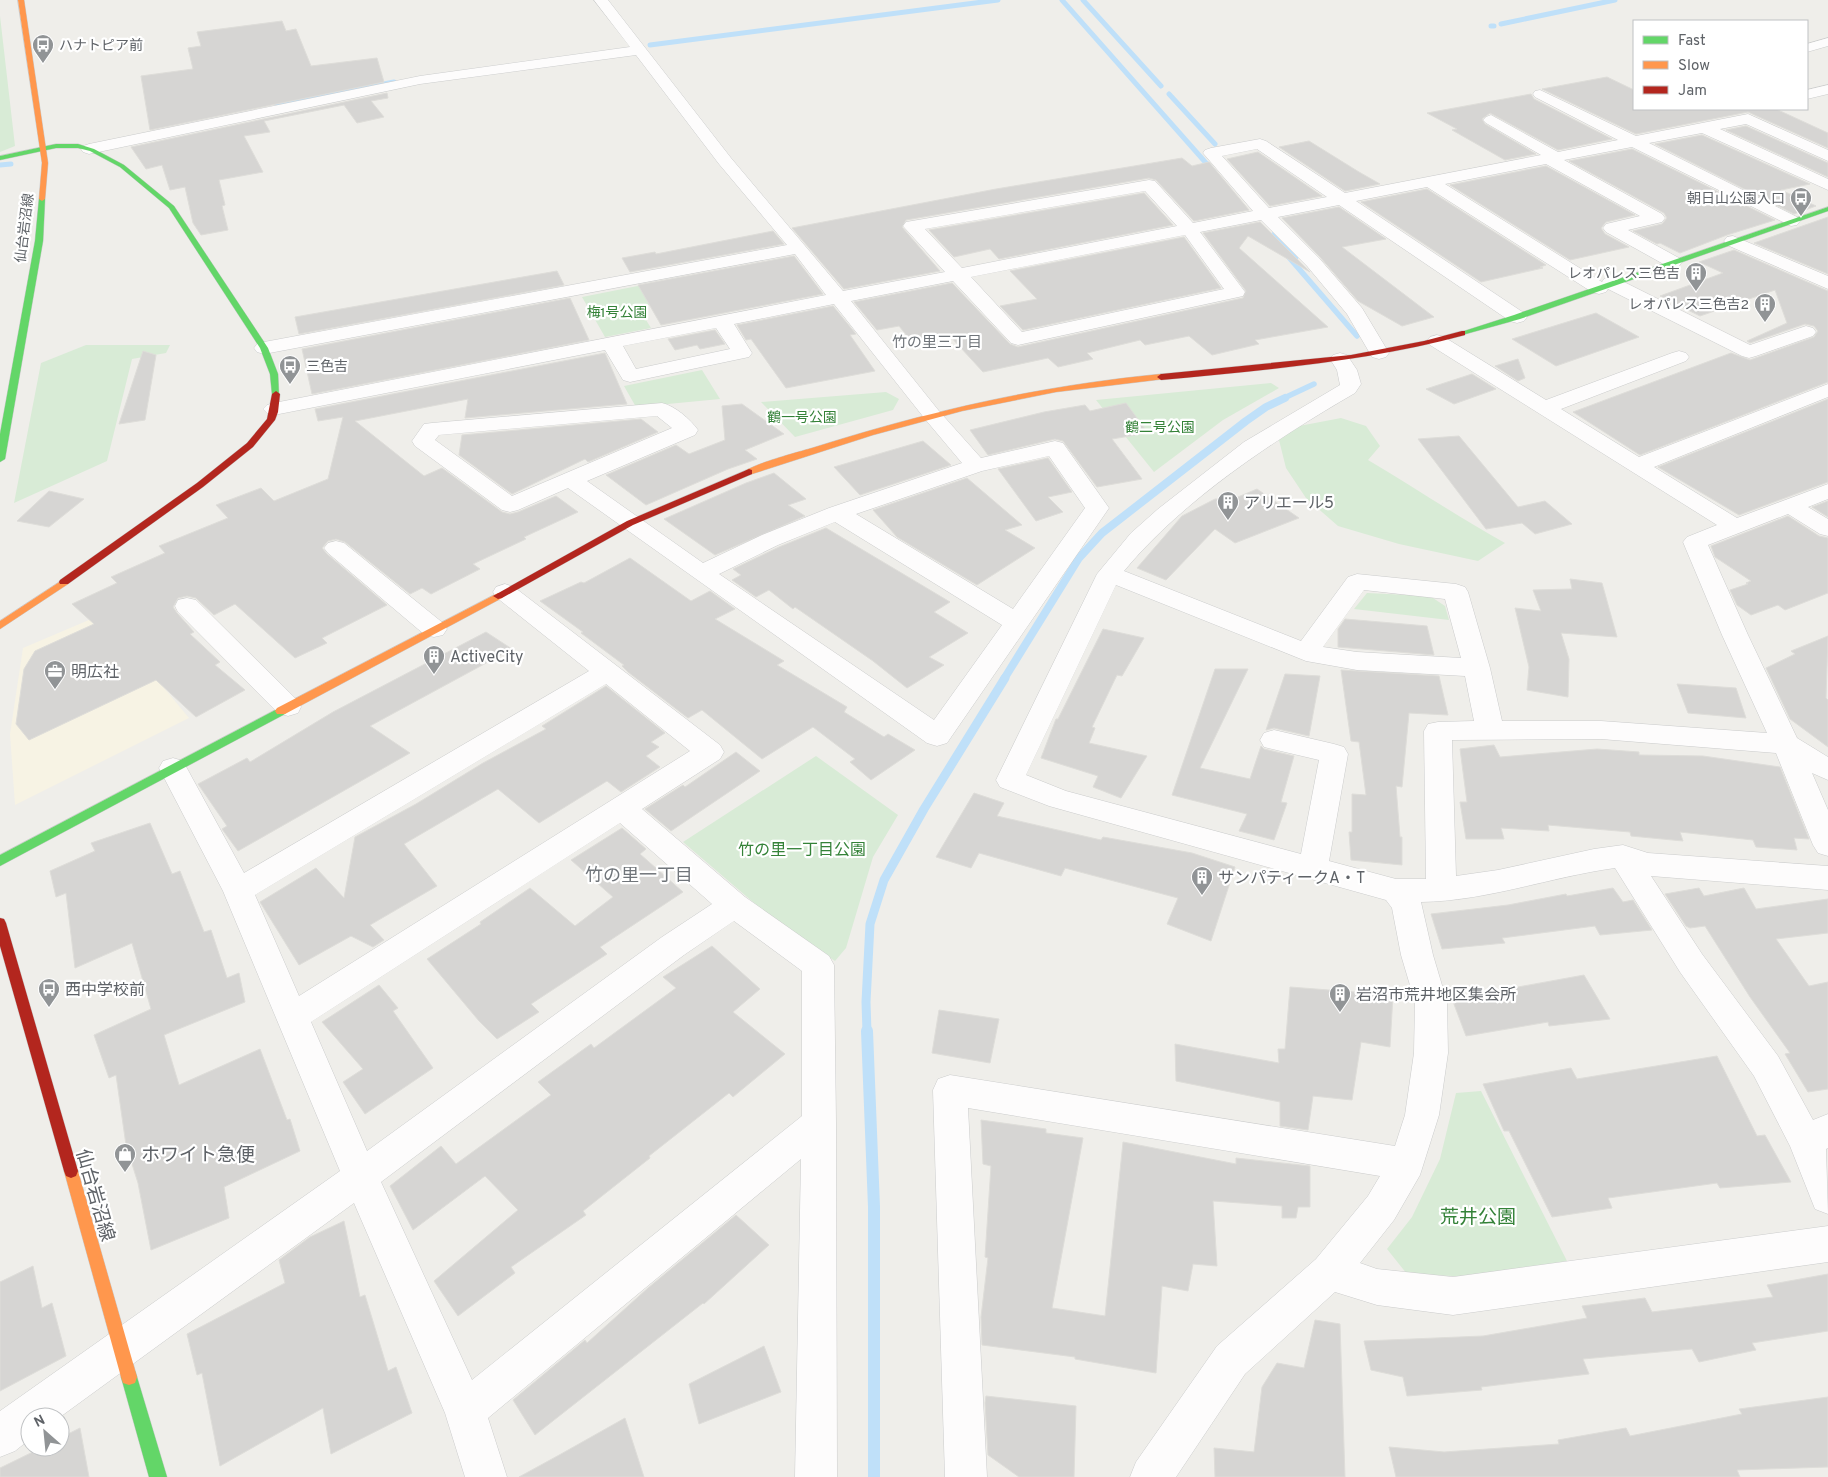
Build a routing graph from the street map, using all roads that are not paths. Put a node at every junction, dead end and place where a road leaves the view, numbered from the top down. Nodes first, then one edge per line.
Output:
1 (21, 0) edge
2 (601, 0) edge
3 (1828, 42) edge
4 (1808, 48) edge
5 (639, 50) junction
6 (1828, 89) edge
7 (1540, 94) dead end
8 (1808, 95) edge
9 (1752, 114) edge
10 (1491, 120) dead end
11 (1705, 128) junction
12 (1634, 141) junction
13 (44, 149) junction
14 (90, 149) junction
15 (1828, 156) edge
16 (0, 158) edge
17 (1552, 158) junction
18 (1431, 182) junction
19 (1828, 185) edge
20 (1343, 199) junction
21 (1826, 212) edge
22 (1259, 216) junction
23 (1792, 222) junction
24 (1190, 229) junction
25 (1733, 241) junction
26 (799, 248) junction
27 (1673, 262) junction
28 (957, 274) junction
29 (1828, 282) edge
30 (1605, 286) junction
31 (839, 298) junction
32 (1516, 317) junction
33 (721, 320) junction
34 (1806, 332) dead end
35 (1437, 341) junction
36 (611, 342) junction
37 (264, 348) junction
38 (1378, 353) junction
39 (1679, 357) dead end
40 (1340, 359) junction
41 (1828, 390) edge
42 (1544, 408) junction
43 (274, 409) junction
44 (932, 415) junction
45 (0, 459) edge
46 (1639, 465) junction
47 (976, 466) junction
48 (571, 480) junction
49 (1828, 491) edge
50 (1789, 505) junction
51 (837, 513) junction
52 (630, 523) junction
53 (1734, 526) junction
54 (1828, 529) edge
55 (336, 548) dead end
56 (702, 573) junction
57 (1109, 574) junction
58 (505, 592) junction
59 (187, 606) dead end
60 (1016, 622) junction
61 (0, 626) edge
62 (434, 629) junction
63 (1306, 652) junction
64 (1476, 668) junction
65 (608, 672) junction
66 (288, 707) junction
67 (1490, 731) junction
68 (1274, 740) dead end
69 (1786, 744) junction
70 (173, 768) junction
71 (1828, 770) edge
72 (623, 809) junction
73 (1828, 845) edge
74 (1623, 856) junction
75 (0, 861) edge
76 (1313, 868) junction
77 (1828, 878) edge
78 (1440, 890) junction
79 (238, 891) junction
80 (1396, 891) junction
81 (734, 906) junction
82 (0, 922) edge
83 (291, 1018) junction
84 (819, 1123) junction
85 (1817, 1136) edge
86 (1407, 1164) junction
87 (360, 1176) junction
88 (1828, 1197) edge
89 (1828, 1244) edge
90 (1329, 1272) junction
91 (122, 1348) junction
92 (465, 1411) junction
93 (0, 1436) edge
94 (158, 1477) edge
95 (486, 1477) edge
96 (816, 1477) edge
97 (966, 1477) edge
98 (1151, 1477) edge

1 - 13 street, 仙台岩沼線
2 - 5 street
3 - 4 street
5 - 14 street
5 - 26 street
6 - 8 street
7 - 12 street
9 - 11 street
9 - 15 street
10 - 17 street
11 - 12 street
11 - 19 street
12 - 17 street
12 - 23 street
13 - 14 street
13 - 16 street
13 - 45 street, 仙台岩沼線
14 - 37 street
17 - 18 street
17 - 27 street
18 - 20 street
18 - 30 street
20 - 22 street
20 - 22 street
20 - 32 street
21 - 23 street
22 - 24 street
22 - 38 street
23 - 25 street
24 - 28 street
24 - 28 street
24 - 28 street
25 - 27 street
25 - 29 street
26 - 31 street
26 - 37 street
27 - 30 street
28 - 31 street
30 - 32 street
30 - 34 street
31 - 33 street
31 - 44 street
32 - 35 street
33 - 36 street
33 - 36 street
35 - 38 street
35 - 42 street
36 - 43 street
37 - 43 street
38 - 40 street
39 - 42 street
40 - 44 street
40 - 57 street
41 - 46 street
42 - 46 street
43 - 61 street
44 - 47 street
44 - 52 street
46 - 53 street
47 - 51 street
47 - 60 street
48 - 48 street
48 - 52 street
49 - 50 street
50 - 53 street
50 - 54 street
51 - 56 street
51 - 60 street
52 - 56 street
52 - 58 street
53 - 69 street
55 - 62 street
56 - 60 street
57 - 63 street
57 - 76 street
58 - 62 street
58 - 65 street
59 - 66 street
62 - 66 street
63 - 64 street
63 - 64 street
64 - 67 street
65 - 72 street
65 - 79 street
66 - 70 street
67 - 69 street
67 - 78 street
68 - 76 street
69 - 71 street
69 - 73 street
70 - 75 street
70 - 79 street
72 - 81 street
72 - 83 street
74 - 77 street
74 - 78 street
74 - 85 street
76 - 80 street
78 - 80 street
79 - 83 street
80 - 86 street
81 - 84 street
81 - 87 street
82 - 91 street, 仙台岩沼線
83 - 87 street
84 - 92 street
84 - 96 street
85 - 88 street
86 - 90 street
86 - 97 street
87 - 91 street
87 - 92 street
89 - 90 street
90 - 98 street
91 - 93 street
91 - 94 street, 仙台岩沼線
92 - 95 street

